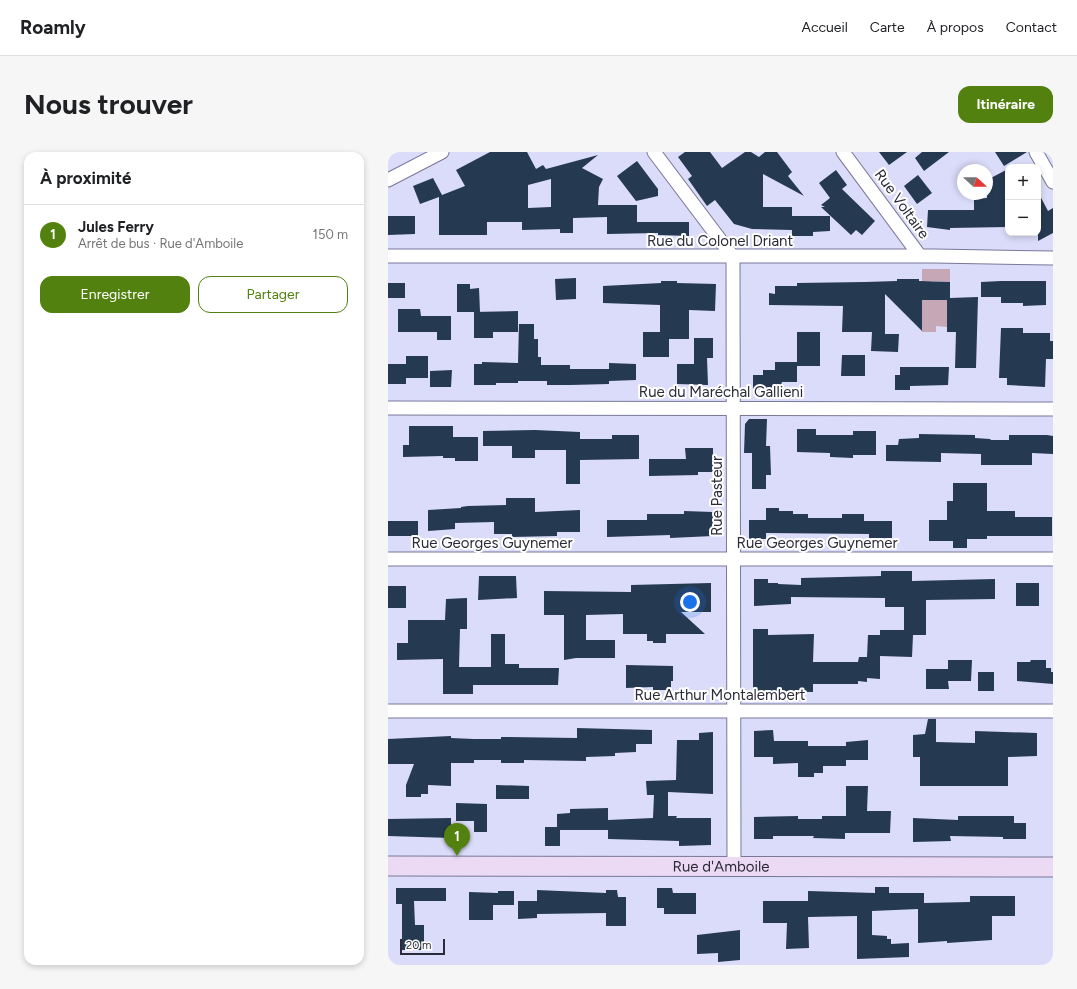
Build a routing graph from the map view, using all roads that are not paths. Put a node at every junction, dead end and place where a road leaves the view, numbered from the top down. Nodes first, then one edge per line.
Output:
1 (442, 152) edge
2 (654, 152) edge
3 (844, 152) edge
4 (1036, 152) edge
5 (388, 180) edge
6 (1053, 182) edge
7 (388, 256) edge
8 (920, 256) junction
9 (733, 257) junction
10 (1053, 258) edge
11 (388, 408) edge
12 (733, 408) junction
13 (1053, 409) edge
14 (734, 558) junction
15 (388, 559) edge
16 (1053, 559) edge
17 (388, 711) edge
18 (1053, 711) edge
19 (734, 712) junction
20 (388, 866) edge
21 (734, 866) junction
22 (1053, 867) edge

1 - 5 street
2 - 9 street
3 - 8 street, Rue Voltaire
4 - 6 street
7 - 9 street, Rue du Colonel Driant
8 - 9 street, Rue du Colonel Driant
8 - 10 street, Rue du Colonel Driant
9 - 12 street, Rue Pasteur
11 - 12 street, Rue du Maréchal Gallieni
12 - 13 street, Rue du Maréchal Gallieni
12 - 14 street, Rue Pasteur
14 - 15 street, Rue Georges Guynemer
14 - 16 street, Rue Georges Guynemer
14 - 19 street, Rue Pasteur
17 - 19 street, Rue Arthur Montalembert
18 - 19 street, Rue Arthur Montalembert
19 - 21 street, Rue Pasteur
20 - 21 street, Rue d'Amboile
21 - 22 street, Rue d'Amboile

